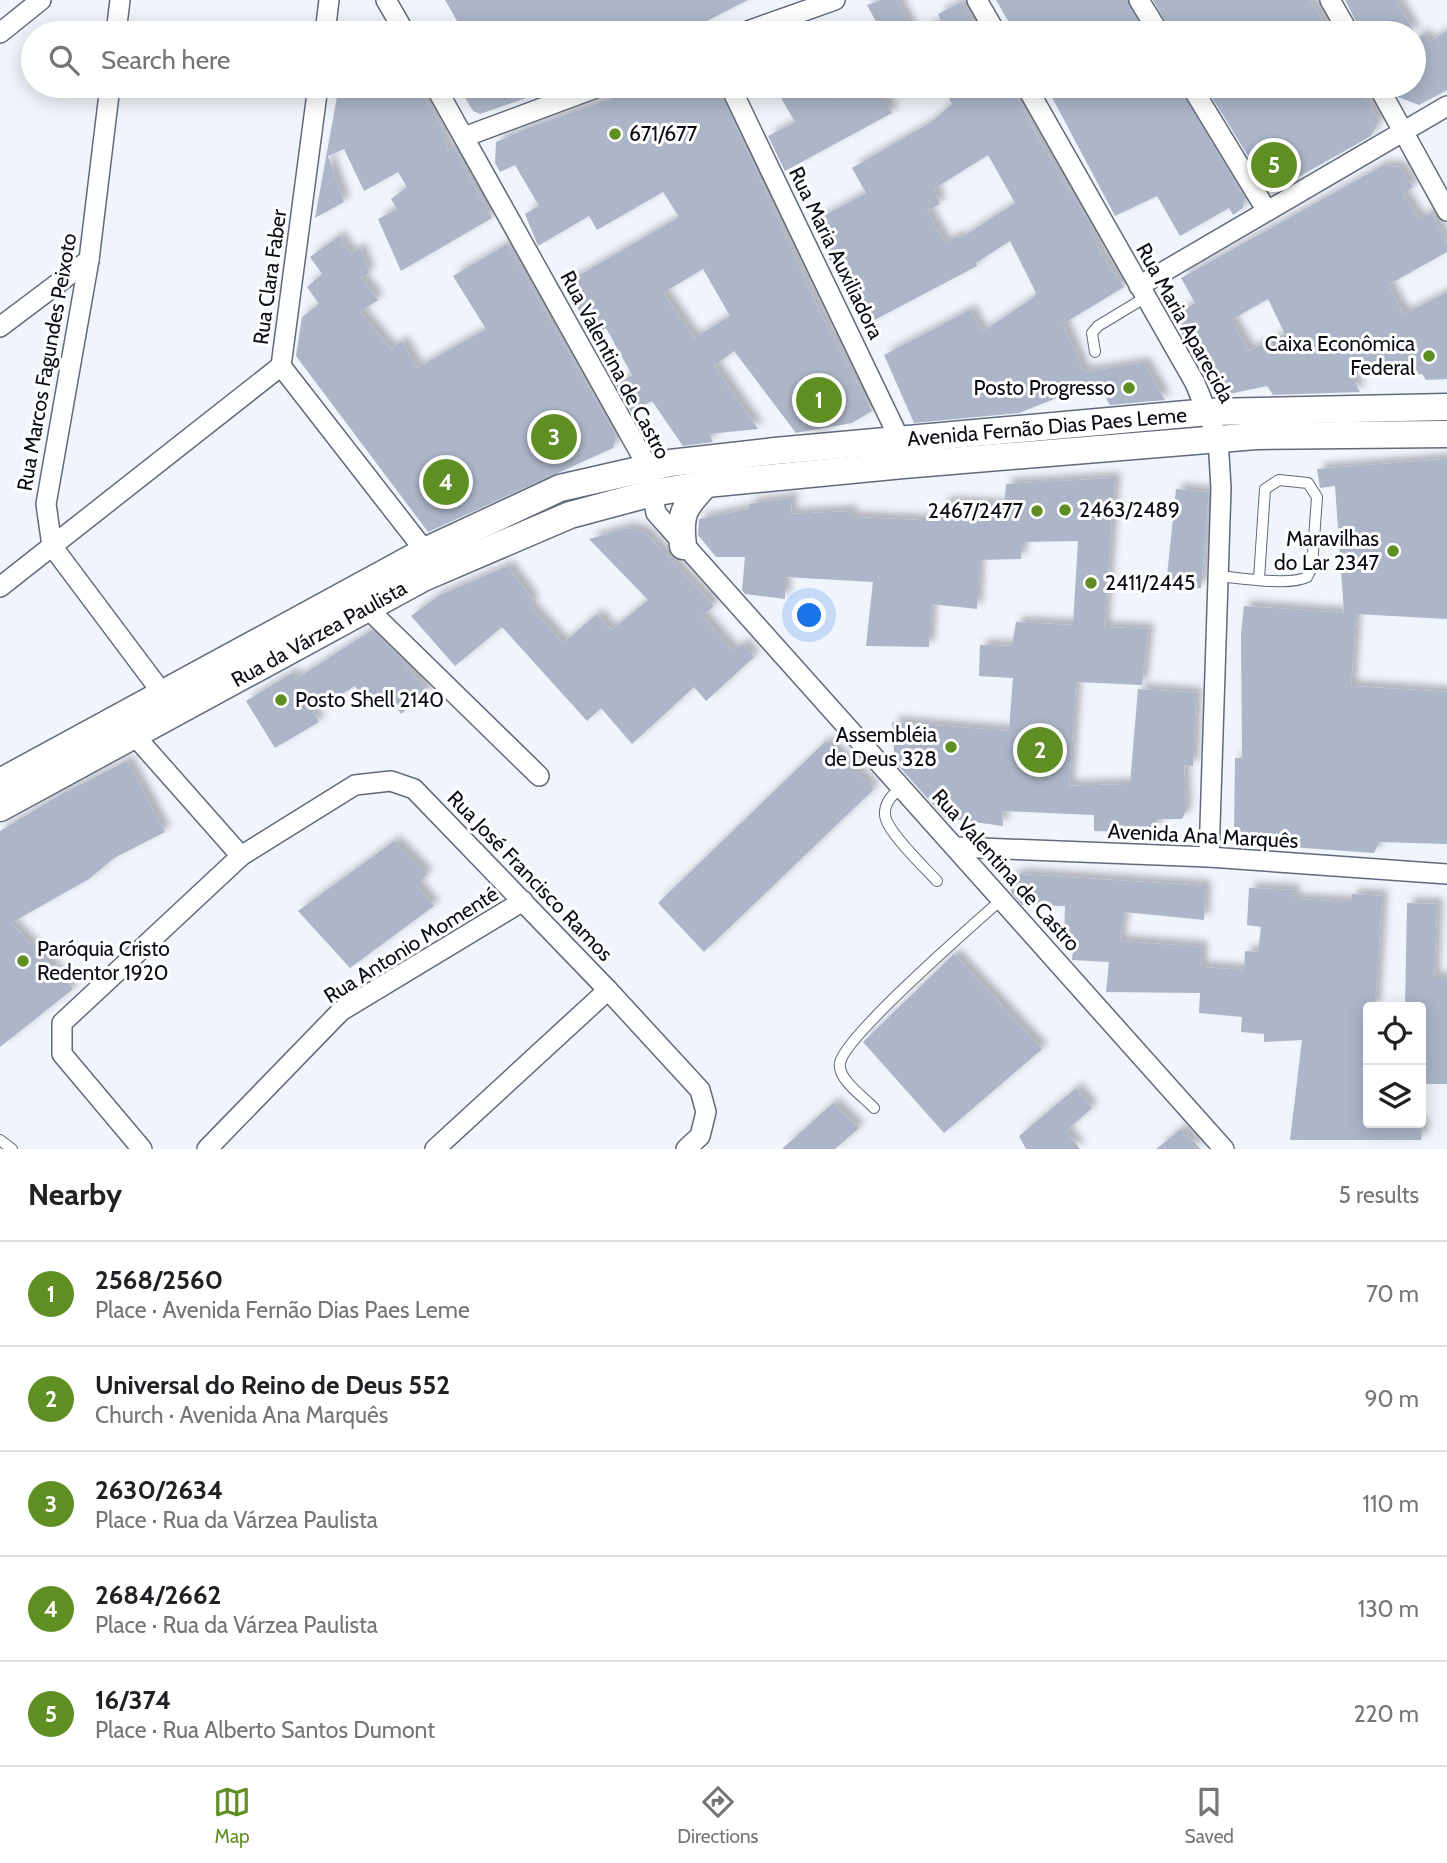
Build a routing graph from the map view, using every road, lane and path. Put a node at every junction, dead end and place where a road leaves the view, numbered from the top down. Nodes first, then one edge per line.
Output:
1 (41, 0) edge
2 (120, 0) edge
3 (329, 0) edge
4 (386, 0) edge
5 (835, 0) edge
6 (978, 0) edge
7 (1139, 0) edge
8 (1330, 0) edge
9 (117, 21) edge
10 (326, 21) edge
11 (398, 21) edge
12 (776, 21) edge
13 (989, 21) edge
14 (1152, 21) edge
15 (1342, 21) edge
16 (0, 33) edge
17 (109, 98) edge
18 (316, 98) edge
19 (442, 98) edge
20 (569, 98) edge
21 (736, 98) edge
22 (1033, 98) edge
23 (1198, 98) edge
24 (1385, 98) edge
25 (1447, 106) edge
26 (1403, 132) junction
27 (464, 137) junction
28 (1267, 211) junction
29 (1447, 211) edge
30 (89, 260) junction
31 (1142, 291) junction
32 (0, 327) edge
33 (1095, 352) dead end
34 (281, 366) junction
35 (1447, 407) edge
36 (1209, 412) junction
37 (1447, 434) edge
38 (1219, 439) junction
39 (900, 440) junction
40 (648, 467) junction
41 (706, 484) junction
42 (652, 493) junction
43 (683, 545) junction
44 (52, 546) junction
45 (425, 551) junction
46 (1219, 576) junction
47 (1258, 579) junction
48 (0, 587) edge
49 (366, 608) junction
50 (163, 694) junction
51 (134, 735) junction
52 (539, 776) dead end
53 (0, 782) edge
54 (901, 787) junction
55 (0, 808) edge
56 (956, 847) junction
57 (241, 856) junction
58 (1209, 857) junction
59 (1447, 874) edge
60 (937, 881) dead end
61 (1002, 899) junction
62 (523, 901) junction
63 (608, 990) junction
64 (874, 1108) dead end
65 (0, 1140) edge
66 (12, 1149) edge
67 (142, 1149) edge
68 (206, 1149) edge
69 (435, 1149) edge
70 (686, 1149) edge
71 (1224, 1149) edge

1 - 16 street
2 - 9 street
3 - 10 street
4 - 11 street
5 - 12 street
6 - 13 street
7 - 14 street
8 - 15 street
17 - 30 street, Rua Marcos Fagundes Peixoto
18 - 34 street, Rua Clara Faber
19 - 27 street, Rua Valentina de Castro
20 - 27 street
21 - 39 street, Rua Maria Auxiliadora
22 - 31 street, Rua Maria Aparecida
23 - 28 street
24 - 26 street
25 - 26 street
26 - 28 street
26 - 29 street
27 - 40 street, Rua Valentina de Castro
28 - 31 street
30 - 32 street
30 - 44 street, Rua Marcos Fagundes Peixoto
31 - 33 lane
31 - 36 street, Rua Maria Aparecida
34 - 44 street
34 - 45 street, Rua Clara Faber
35 - 36 main road, Avenida Fernão Dias Paes Leme
36 - 38 street, Rua Maria Aparecida
36 - 39 main road, Avenida Fernão Dias Paes Leme
37 - 38 main road, Avenida Fernão Dias Paes Leme
38 - 41 main road, Avenida Fernão Dias Paes Leme
38 - 46 street, Rua Maria Aparecida
39 - 40 main road, Avenida Fernão Dias Paes Leme
40 - 42 street, Rua Valentina de Castro
40 - 45 main road, Rua da Várzea Paulista
41 - 42 main road, Avenida Fernão Dias Paes Leme
41 - 43 main road
42 - 43 street, Rua Valentina de Castro
42 - 49 main road, Rua da Várzea Paulista
43 - 54 street, Rua Valentina de Castro
44 - 48 street
44 - 50 street, Rua Marcos Fagundes Peixoto
45 - 50 main road, Rua da Várzea Paulista
46 - 47 lane
46 - 58 street, Rua Maria Aparecida
47 - 47 lane
49 - 51 main road, Rua da Várzea Paulista
49 - 52 street
50 - 53 main road, Rua da Várzea Paulista
51 - 55 main road, Rua da Várzea Paulista
51 - 57 street
54 - 56 street, Rua Valentina de Castro
54 - 60 lane
56 - 58 street, Avenida Ana Marquês
56 - 61 street, Rua Valentina de Castro
57 - 62 street, Rua José Francisco Ramos
57 - 67 street, Rua José Francisco Ramos
58 - 59 street, Avenida Ana Marquês
61 - 64 lane
61 - 71 street, Rua Valentina de Castro
62 - 63 street, Rua José Francisco Ramos
62 - 68 street, Rua Antonio Momenté
63 - 69 street
63 - 70 street, Rua José Francisco Ramos
65 - 66 lane

